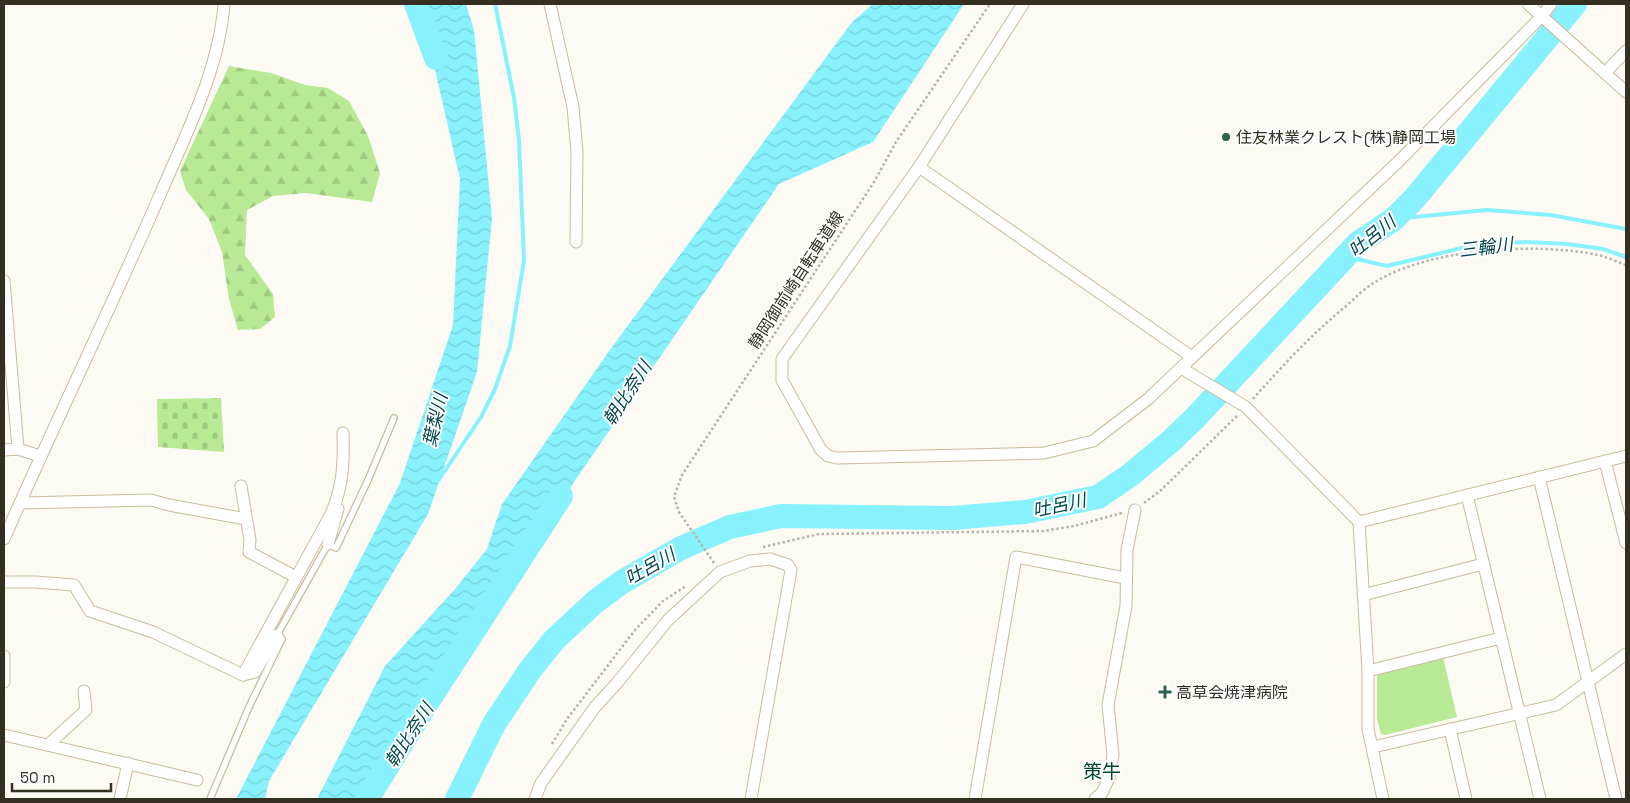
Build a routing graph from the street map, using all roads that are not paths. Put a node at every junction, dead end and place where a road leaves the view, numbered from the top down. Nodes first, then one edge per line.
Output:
1 (224, 4) edge
2 (550, 4) edge
3 (1023, 4) edge
4 (1528, 4) edge
5 (1551, 4) edge
6 (1542, 16) junction
7 (1626, 51) edge
8 (1605, 73) junction
9 (1626, 92) edge
10 (920, 167) junction
11 (576, 242) dead end
12 (4, 281) edge
13 (1192, 357) junction
14 (1181, 368) junction
15 (394, 418) dead end
16 (343, 433) dead end
17 (18, 449) junction
18 (4, 450) edge
19 (40, 456) junction
20 (1626, 456) edge
21 (1605, 461) junction
22 (1539, 477) junction
23 (241, 486) dead end
24 (340, 495) junction
25 (1467, 495) junction
26 (20, 503) junction
27 (1135, 510) road end
28 (246, 518) junction
29 (1359, 522) junction
30 (4, 539) edge
31 (1626, 543) edge
32 (328, 544) junction
33 (1484, 564) junction
34 (296, 577) junction
35 (1126, 578) junction
36 (4, 582) edge
37 (1363, 595) junction
38 (277, 635) junction
39 (1502, 638) junction
40 (1626, 654) edge
41 (4, 656) edge
42 (1368, 671) junction
43 (243, 675) junction
44 (4, 682) edge
45 (1588, 683) junction
46 (84, 691) dead end
47 (1520, 712) junction
48 (1450, 729) junction
49 (4, 735) edge
50 (50, 744) junction
51 (1373, 747) junction
52 (128, 763) junction
53 (197, 780) dead end
54 (120, 799) edge
55 (210, 799) edge
56 (536, 799) edge
57 (751, 799) edge
58 (975, 799) edge
59 (1095, 799) edge
60 (1383, 799) edge
61 (1466, 799) edge
62 (1540, 799) edge
63 (1616, 799) edge

1 - 19 street
2 - 11 street
3 - 10 street
4 - 6 street
5 - 6 street
6 - 8 street
6 - 13 street
7 - 8 street
8 - 9 street
10 - 13 street
10 - 14 street
12 - 17 street
13 - 14 street
14 - 29 street
15 - 32 lane
16 - 24 street
17 - 18 street
17 - 19 street
19 - 26 street
20 - 21 street
21 - 22 street
21 - 31 street
22 - 25 street
22 - 45 street
23 - 28 street
24 - 32 street
24 - 34 street
25 - 29 street
25 - 33 street
26 - 28 street
26 - 30 street
27 - 35 street
28 - 34 street
29 - 37 street
32 - 38 lane
33 - 37 street
33 - 39 street
34 - 43 street
35 - 58 street
35 - 59 street
36 - 43 street
37 - 42 street
38 - 43 street
38 - 55 lane
39 - 42 street
39 - 47 street
40 - 45 street
41 - 44 street
42 - 51 street
45 - 47 street
45 - 63 street
46 - 50 street
47 - 48 street
47 - 62 street
48 - 51 street
48 - 61 street
49 - 50 street
50 - 52 street
51 - 60 street
52 - 53 street
52 - 54 street
56 - 57 street

